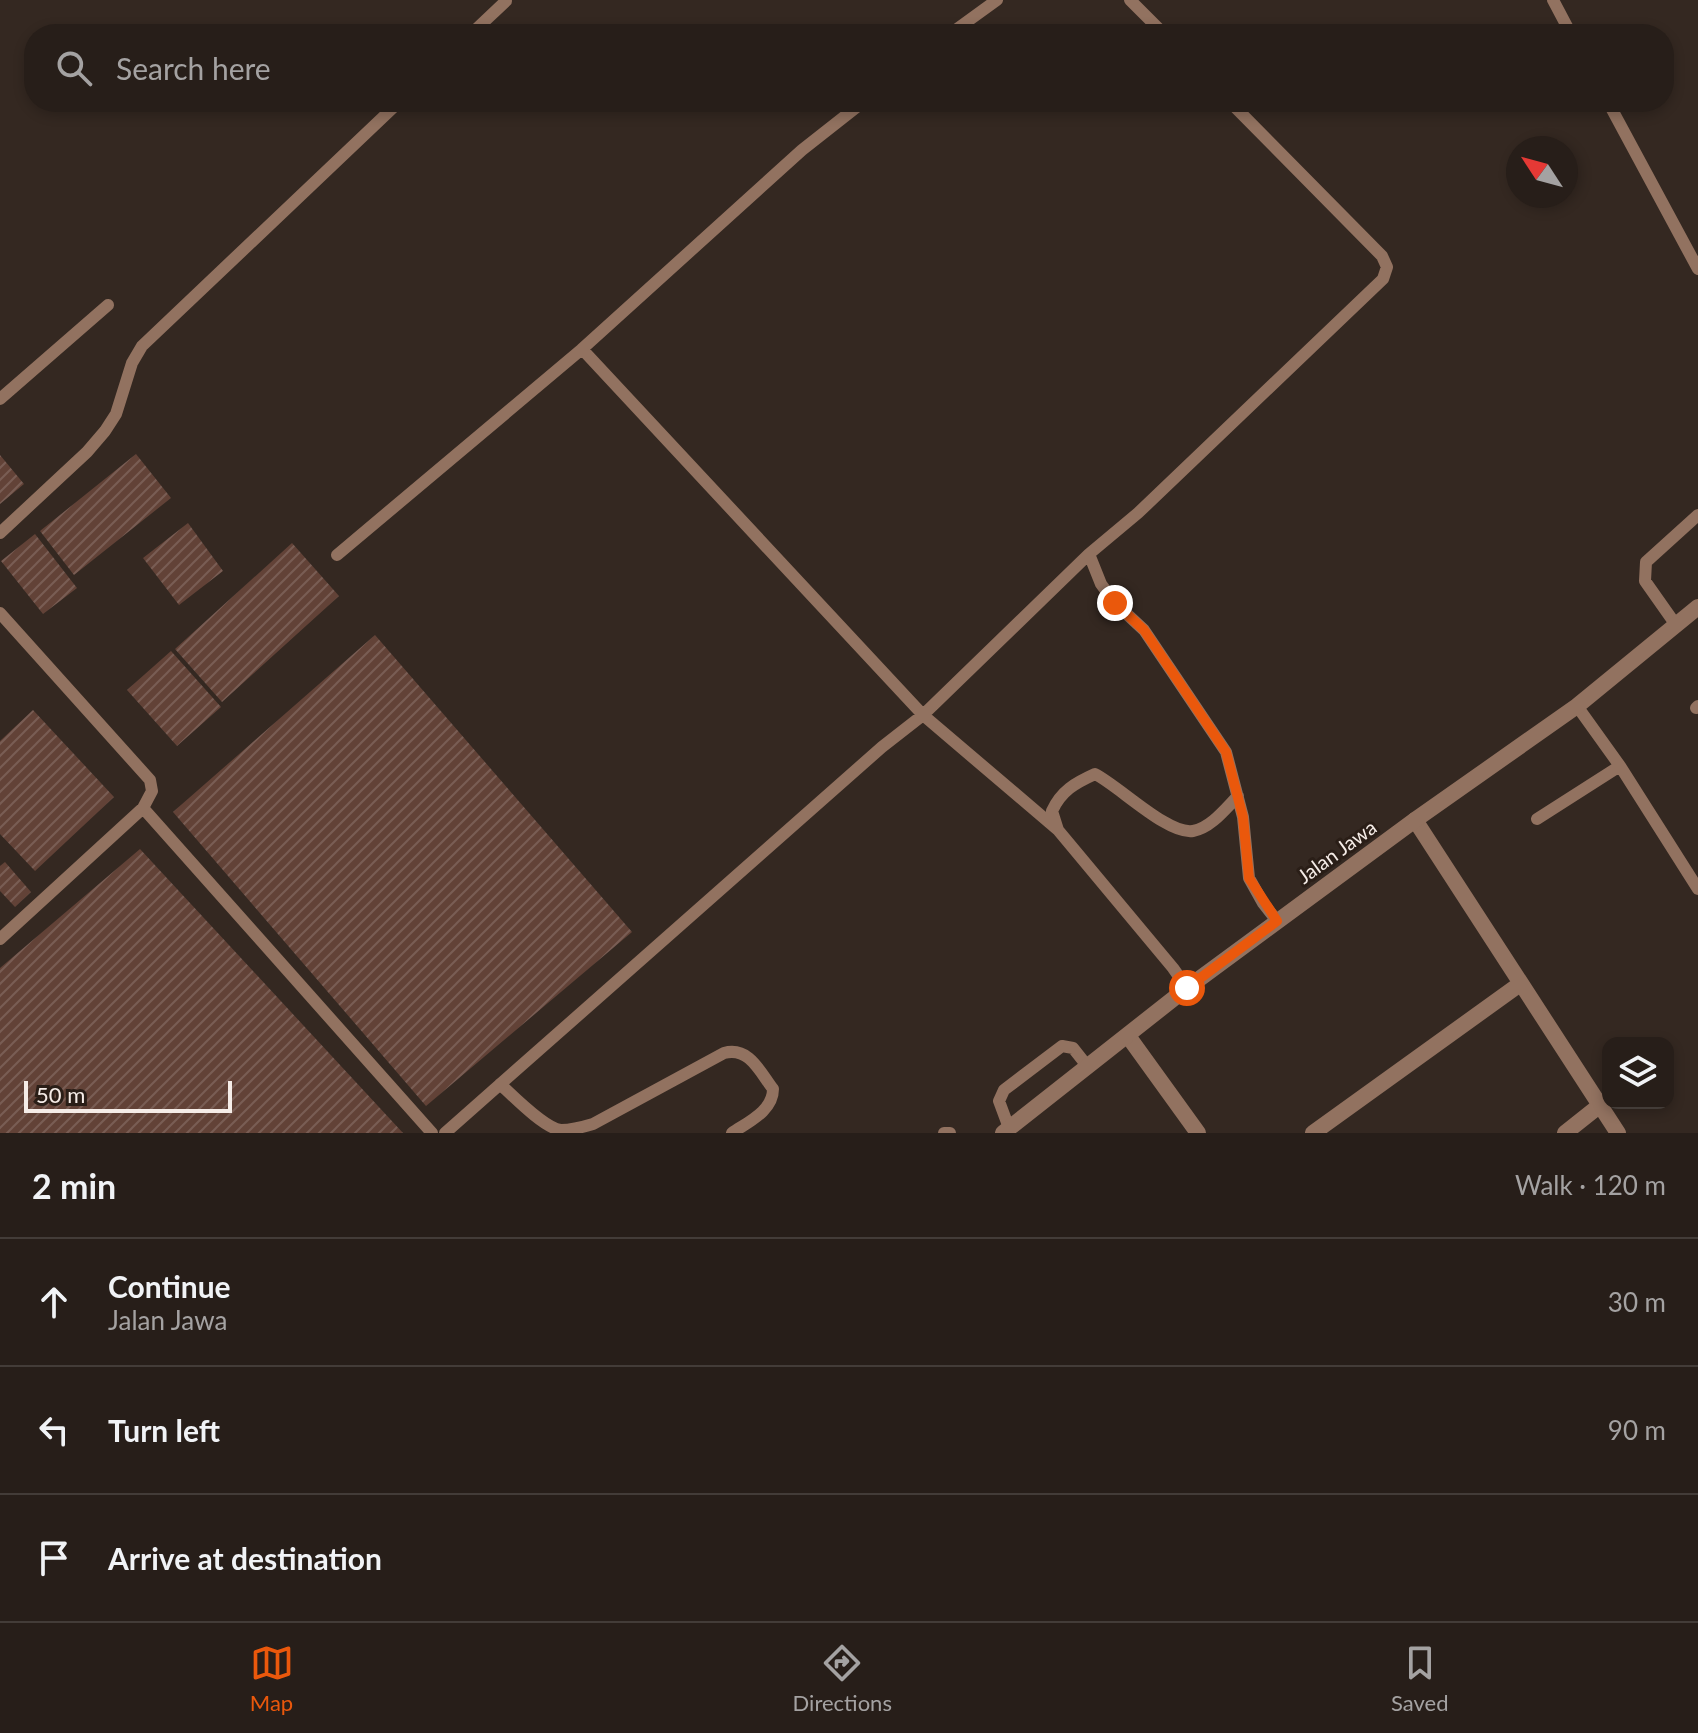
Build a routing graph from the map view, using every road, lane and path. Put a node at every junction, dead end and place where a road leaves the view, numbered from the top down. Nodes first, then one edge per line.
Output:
1 (997, 0) edge
2 (1130, 0) edge
3 (1553, 0) edge
4 (506, 1) edge
5 (482, 24) edge
6 (964, 24) edge
7 (1154, 24) edge
8 (1566, 24) edge
9 (388, 112) edge
10 (850, 112) edge
11 (1240, 112) edge
12 (1613, 112) edge
13 (1698, 269) edge
14 (108, 305) dead end
15 (582, 349) junction
16 (0, 399) edge
17 (1698, 515) edge
18 (0, 533) edge
19 (1089, 554) junction
20 (337, 555) dead end
21 (1698, 607) edge
22 (0, 613) edge
23 (1676, 625) junction
24 (1577, 706) junction
25 (923, 715) junction
26 (1620, 766) junction
27 (1238, 796) junction
28 (143, 808) junction
29 (1537, 819) dead end
30 (1415, 820) junction
31 (1058, 830) junction
32 (1698, 889) edge
33 (1277, 921) junction
34 (0, 939) edge
35 (1520, 984) junction
36 (1187, 988) junction
37 (1128, 1036) junction
38 (1088, 1067) junction
39 (500, 1084) junction
40 (1599, 1106) junction
41 (1006, 1131) edge
42 (432, 1133) edge
43 (445, 1133) edge
44 (732, 1133) edge
45 (944, 1133) edge
46 (950, 1133) edge
47 (1198, 1133) edge
48 (1313, 1133) edge
49 (1565, 1133) edge
50 (1618, 1133) edge

1 - 6 lane
2 - 7 lane
3 - 8 lane
4 - 5 lane
9 - 18 lane
10 - 15 lane
11 - 19 lane
12 - 13 lane
14 - 16 lane
15 - 20 lane
15 - 25 lane
17 - 23 lane
19 - 25 lane
19 - 27 lane
21 - 23 street, Jalan Jawa
22 - 28 lane
23 - 24 street, Jalan Jawa
24 - 26 lane
24 - 30 street, Jalan Jawa
25 - 31 lane
25 - 39 lane
26 - 29 lane
26 - 32 lane
27 - 31 lane
27 - 33 lane
28 - 34 lane
28 - 42 lane
30 - 33 street, Jalan Jawa
30 - 35 street
31 - 36 lane
33 - 36 street, Jalan Jawa
35 - 40 street
35 - 48 street
36 - 37 street, Jalan Jawa
37 - 38 street, Jalan Jawa
37 - 47 street
38 - 41 street, Jalan Jawa
38 - 41 lane
39 - 43 lane
39 - 44 lane
40 - 49 street
40 - 50 street
45 - 46 lane

